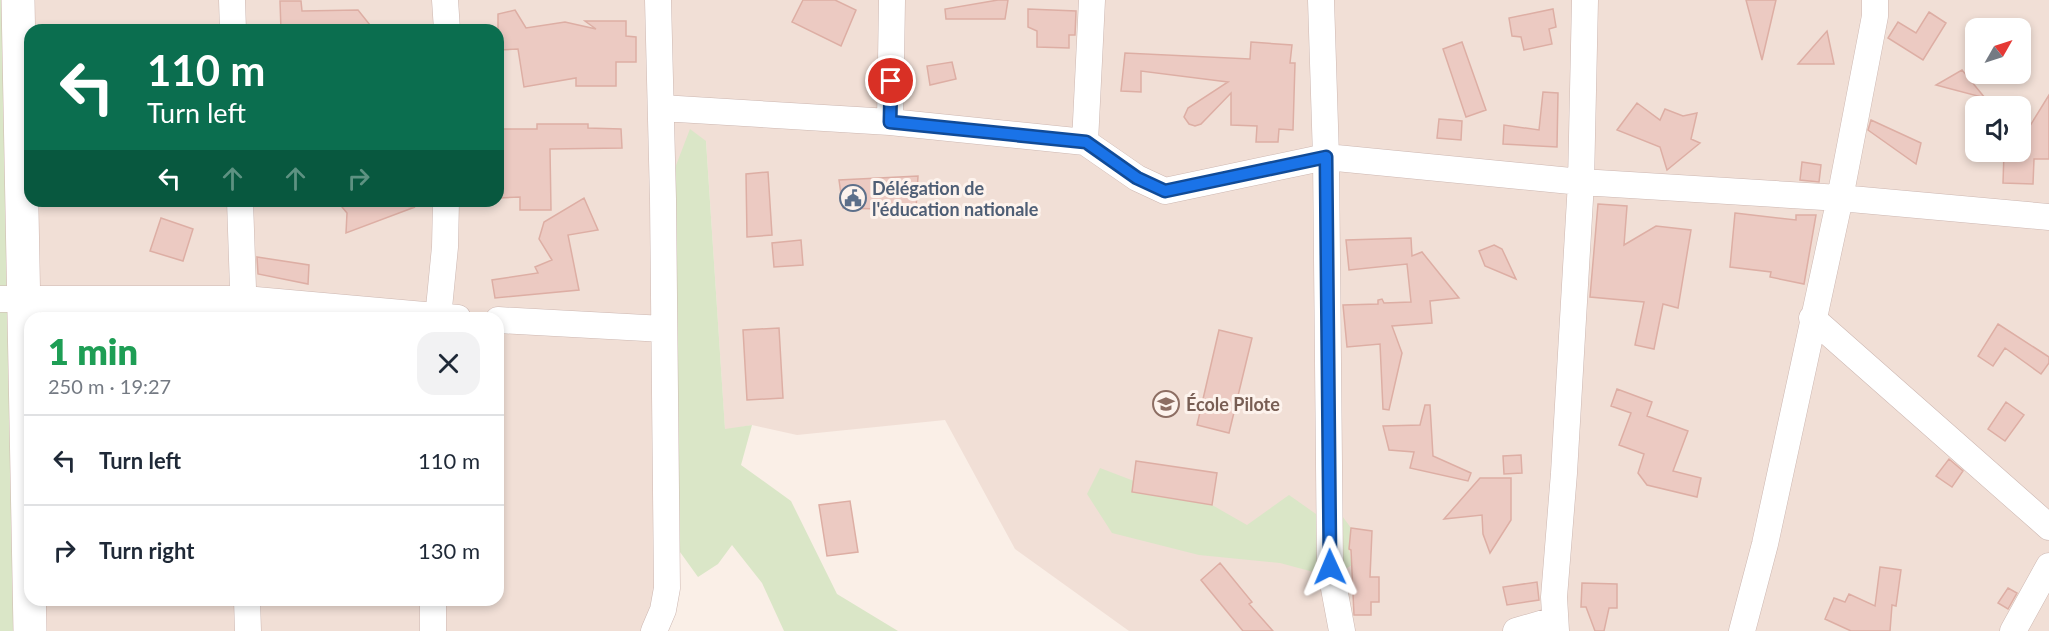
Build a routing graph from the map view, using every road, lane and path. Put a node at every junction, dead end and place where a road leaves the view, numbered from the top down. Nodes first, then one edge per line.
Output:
1 (18, 0) edge
2 (232, 0) edge
3 (445, 0) edge
4 (658, 0) edge
5 (892, 0) edge
6 (1092, 0) edge
7 (1321, 0) edge
8 (1585, 0) edge
9 (1875, 0) edge
10 (233, 24) edge
11 (447, 24) edge
12 (661, 108) junction
13 (890, 122) junction
14 (1086, 142) junction
15 (1326, 157) junction
16 (1581, 182) junction
17 (1840, 198) junction
18 (240, 207) edge
19 (446, 207) edge
20 (2049, 217) edge
21 (12, 298) edge
22 (244, 309) edge
23 (311, 312) edge
24 (445, 312) edge
25 (1812, 318) junction
26 (504, 320) edge
27 (664, 329) junction
28 (24, 520) edge
29 (2049, 527) edge
30 (2049, 566) edge
31 (29, 606) edge
32 (248, 606) edge
33 (433, 606) edge
34 (1555, 626) edge
35 (30, 631) edge
36 (248, 631) edge
37 (433, 631) edge
38 (654, 631) edge
39 (1342, 631) edge
40 (1516, 631) edge
41 (1742, 631) edge
42 (2013, 631) edge

1 - 21 street
2 - 10 street
3 - 11 street
4 - 12 street
5 - 13 street
6 - 14 street
7 - 15 street
8 - 16 street
9 - 17 street
12 - 13 street
12 - 27 street
13 - 14 street
14 - 15 street
15 - 16 street
15 - 39 street
16 - 17 street
16 - 34 street
17 - 20 street
17 - 25 street
18 - 22 street
19 - 24 street
21 - 22 street
21 - 28 street
22 - 23 street
25 - 29 street
25 - 41 street
26 - 27 street
27 - 38 street
30 - 42 street
31 - 35 street
32 - 36 street
33 - 37 street
34 - 40 street

